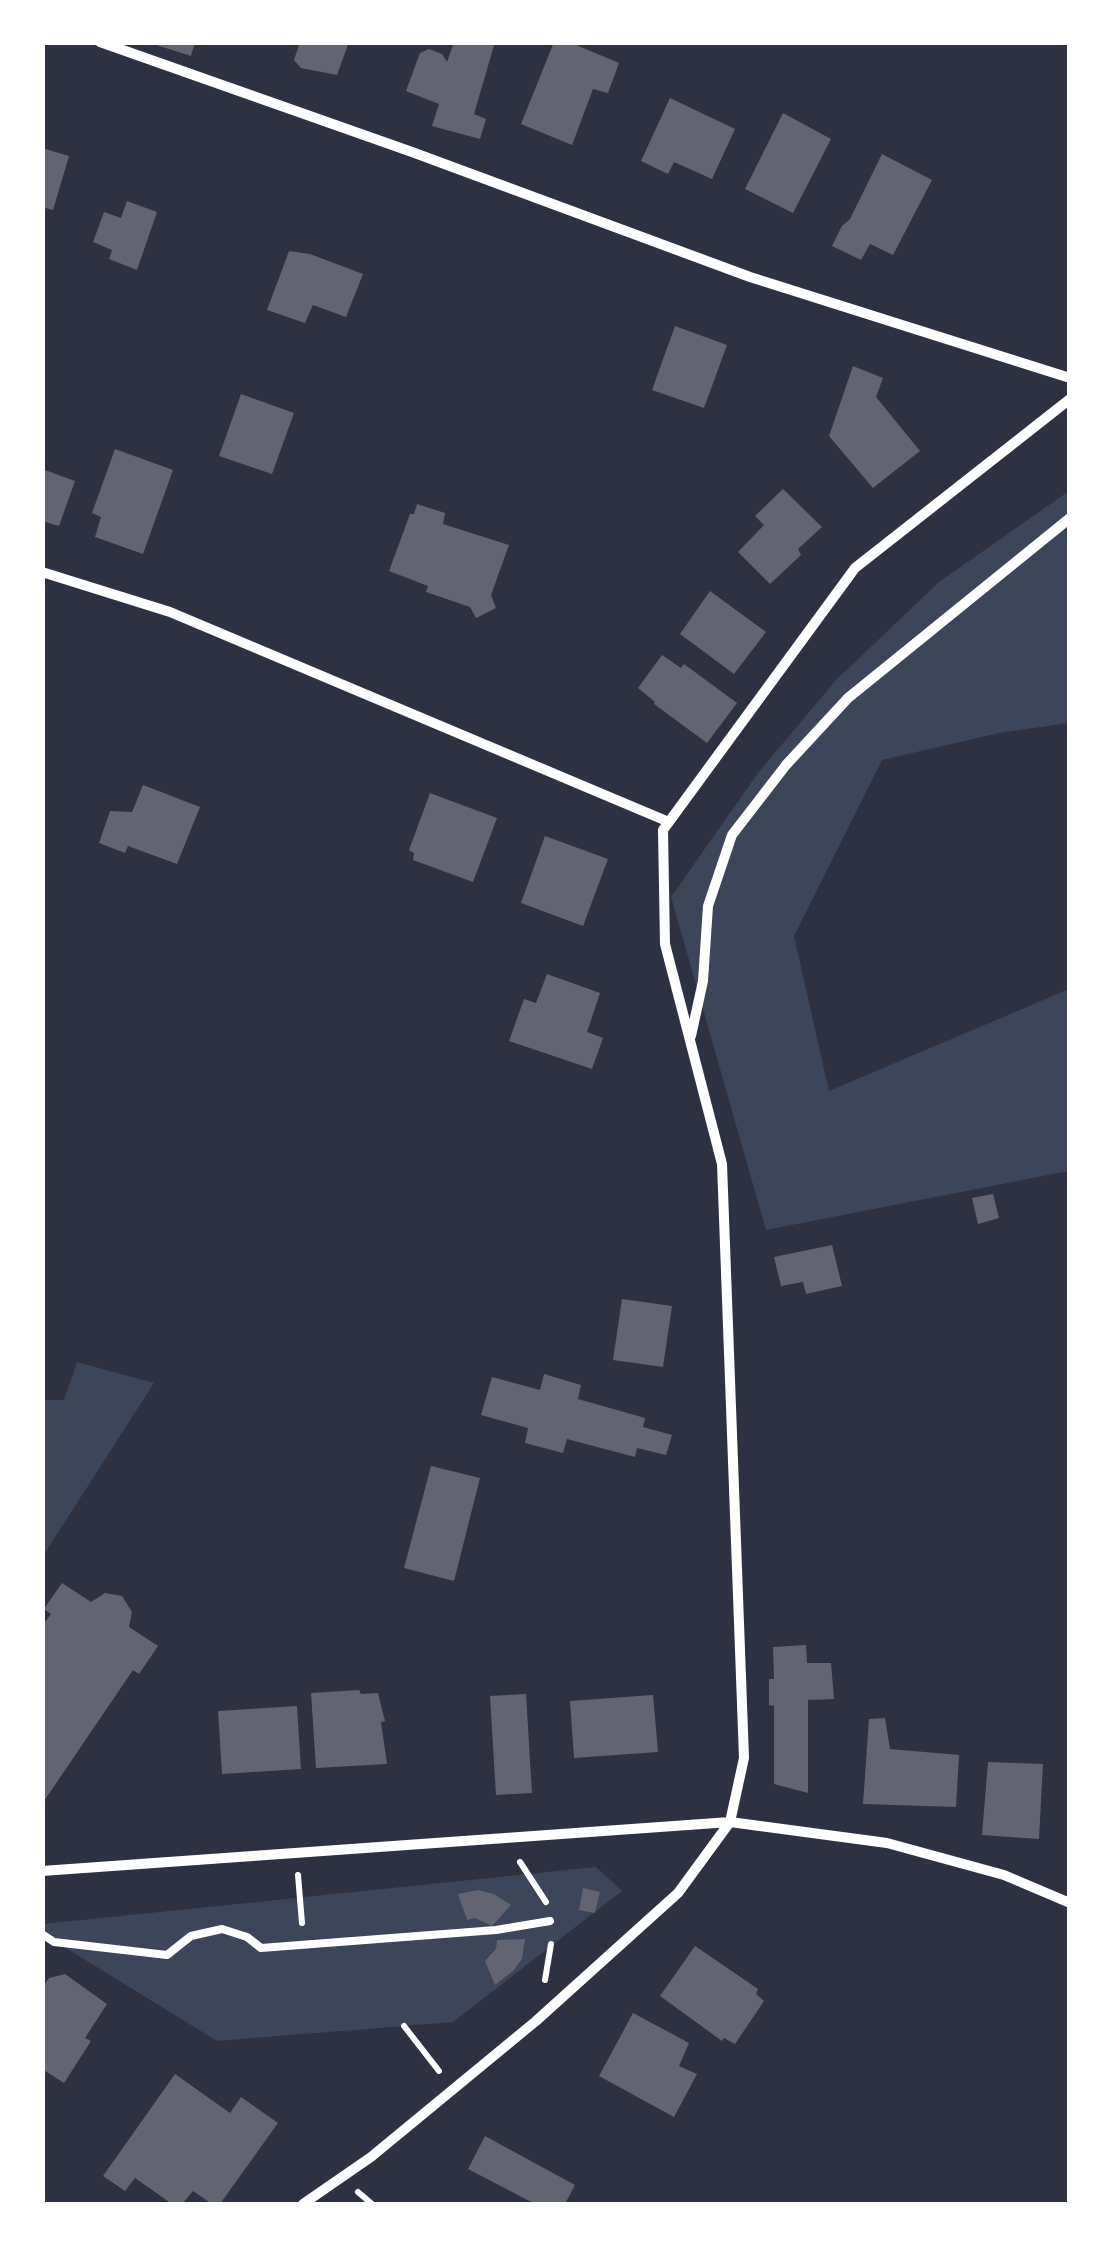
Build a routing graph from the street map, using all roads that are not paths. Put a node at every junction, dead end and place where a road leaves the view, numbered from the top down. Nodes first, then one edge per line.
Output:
1 (100, 42) edge
2 (1070, 378) edge
3 (1070, 399) edge
4 (1070, 518) edge
5 (42, 572) edge
6 (666, 826) junction
7 (689, 1042) junction
8 (730, 1822) junction
9 (42, 1871) edge
10 (1070, 1903) edge
11 (550, 1921) dead end
12 (42, 1934) edge
13 (302, 2204) edge

1 - 2 street
3 - 6 street
4 - 7 street
5 - 6 street
6 - 7 street
7 - 8 street
8 - 9 street
8 - 10 street
8 - 13 street
11 - 12 lane

